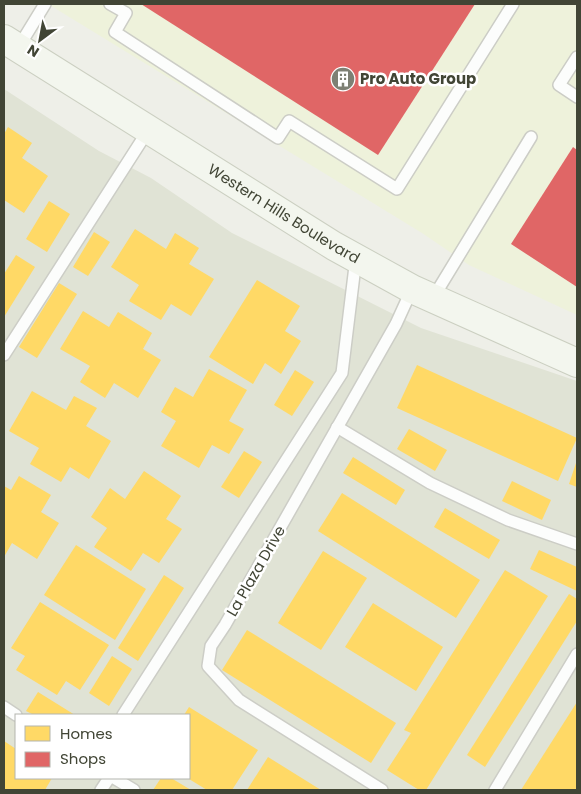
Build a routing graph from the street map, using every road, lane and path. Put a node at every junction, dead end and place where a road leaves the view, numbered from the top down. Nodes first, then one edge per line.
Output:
1 (45, 4) edge
2 (110, 4) edge
3 (513, 4) edge
4 (11, 44) edge
5 (577, 57) edge
6 (577, 97) edge
7 (149, 129) junction
8 (531, 136) dead end
9 (356, 258) junction
10 (423, 294) junction
11 (4, 355) edge
12 (577, 363) edge
13 (337, 427) junction
14 (577, 544) edge
15 (577, 654) edge
16 (4, 707) edge
17 (15, 714) edge
18 (124, 714) edge
19 (108, 779) edge
20 (116, 779) edge
21 (101, 790) edge
22 (134, 790) edge
23 (382, 790) edge
24 (495, 790) edge

1 - 4 lane
2 - 3 lane
4 - 7 street, Western Hills Boulevard
5 - 6 lane
7 - 9 street, Western Hills Boulevard
7 - 11 lane
8 - 10 lane, La Plaza Drive
9 - 10 street, Western Hills Boulevard
9 - 18 lane
10 - 12 street, Western Hills Boulevard
10 - 13 lane, La Plaza Drive
13 - 14 lane
13 - 23 lane, La Plaza Drive
15 - 24 lane
16 - 17 lane
19 - 21 lane
20 - 22 lane

